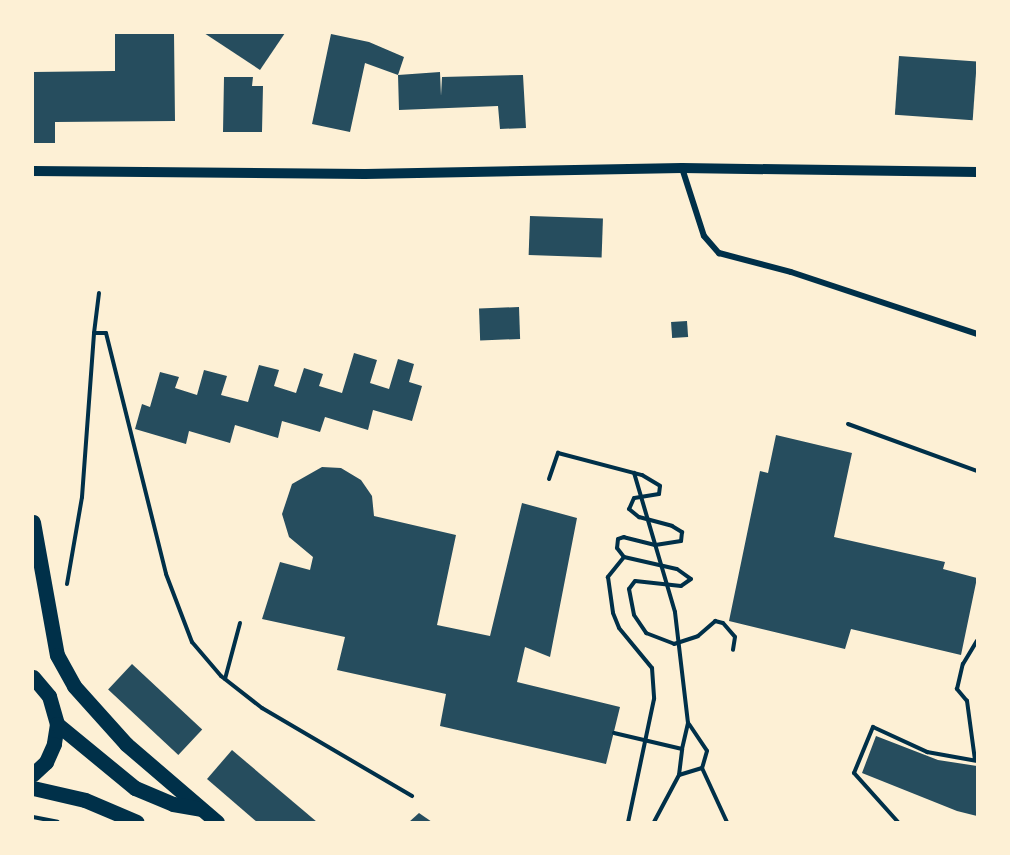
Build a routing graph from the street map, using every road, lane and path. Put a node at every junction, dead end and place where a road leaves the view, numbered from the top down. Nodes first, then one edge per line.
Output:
1 (682, 168) junction
2 (33, 171) edge
3 (977, 172) edge
4 (99, 293) dead end
5 (94, 333) junction
6 (977, 334) edge
7 (848, 424) dead end
8 (977, 471) edge
9 (634, 473) junction
10 (549, 479) dead end
11 (643, 498) junction
12 (650, 520) junction
13 (33, 522) edge
14 (655, 545) junction
15 (624, 557) junction
16 (664, 566) junction
17 (668, 584) junction
18 (67, 585) dead end
19 (240, 623) dead end
20 (977, 641) edge
21 (680, 644) junction
22 (733, 650) dead end
23 (33, 677) edge
24 (225, 679) junction
25 (688, 723) junction
26 (57, 724) junction
27 (614, 733) dead end
28 (645, 740) junction
29 (682, 749) junction
30 (976, 760) edge
31 (702, 768) junction
32 (33, 774) edge
33 (680, 775) junction
34 (33, 788) edge
35 (412, 796) dead end
36 (201, 809) junction
37 (33, 817) edge
38 (58, 822) edge
39 (137, 822) edge
40 (217, 822) edge
41 (628, 822) edge
42 (654, 822) edge
43 (727, 822) edge
44 (898, 822) edge

1 - 2 street
1 - 3 street
1 - 6 street
4 - 5 path
5 - 18 path
5 - 24 path
7 - 8 path
9 - 10 path
9 - 11 path
9 - 11 path
11 - 12 path
11 - 12 path
12 - 14 path
12 - 14 path
13 - 36 main road
14 - 15 path
14 - 16 path
15 - 16 path
15 - 28 path
16 - 17 path
16 - 17 path
17 - 21 path
17 - 21 path
19 - 24 path
20 - 30 path
21 - 22 path
21 - 25 path
23 - 26 main road
24 - 35 path
25 - 29 path
25 - 31 path
26 - 32 main road
26 - 36 main road
27 - 28 path
28 - 29 path
28 - 41 path
29 - 33 path
30 - 44 path
31 - 33 path
31 - 43 path
33 - 42 path
34 - 39 main road
36 - 40 main road
37 - 38 path

